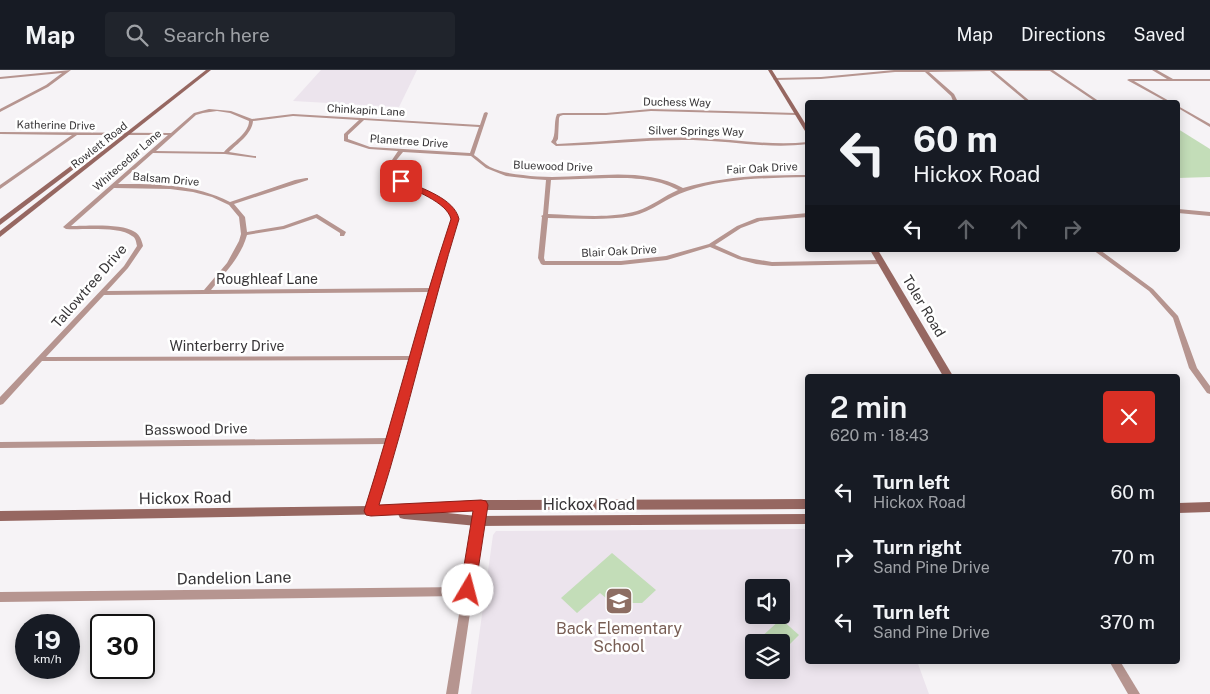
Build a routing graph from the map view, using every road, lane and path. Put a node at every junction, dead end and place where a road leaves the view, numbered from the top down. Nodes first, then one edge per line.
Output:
1 (200, 70) edge
2 (210, 70) edge
3 (770, 70) edge
4 (990, 70) edge
5 (1051, 70) edge
6 (1154, 70) edge
7 (68, 71) edge
8 (926, 71) edge
9 (1, 79) edge
10 (775, 79) junction
11 (1173, 80) junction
12 (1210, 80) edge
13 (168, 94) junction
14 (180, 94) junction
15 (954, 100) edge
16 (1027, 100) edge
17 (1095, 100) edge
18 (1165, 100) edge
19 (1180, 108) edge
20 (2, 111) edge
21 (486, 113) dead end
22 (796, 114) junction
23 (363, 119) junction
24 (250, 120) junction
25 (482, 126) junction
26 (1210, 126) edge
27 (805, 129) edge
28 (0, 133) edge
29 (118, 134) junction
30 (128, 134) junction
31 (172, 134) junction
32 (75, 135) junction
33 (805, 143) edge
34 (553, 144) joint
35 (401, 151) junction
36 (152, 152) junction
37 (225, 152) junction
38 (472, 155) junction
39 (254, 157) dead end
40 (805, 176) edge
41 (549, 178) junction
42 (306, 179) dead end
43 (113, 186) junction
44 (0, 187) edge
45 (682, 190) junction
46 (229, 204) junction
47 (1180, 211) edge
48 (1210, 214) edge
49 (805, 215) edge
50 (544, 216) junction
51 (0, 223) edge
52 (66, 227) joint
53 (244, 234) junction
54 (0, 235) edge
55 (342, 235) dead end
56 (711, 245) junction
57 (875, 252) edge
58 (1099, 252) edge
59 (881, 262) junction
60 (432, 290) junction
61 (206, 292) junction
62 (102, 293) junction
63 (413, 358) junction
64 (40, 359) junction
65 (947, 374) edge
66 (1210, 391) edge
67 (0, 402) edge
68 (392, 441) junction
69 (0, 445) edge
70 (726, 504) junction
71 (753, 504) junction
72 (805, 504) edge
73 (481, 505) junction
74 (1210, 507) edge
75 (1180, 508) edge
76 (371, 511) junction
77 (0, 516) edge
78 (757, 519) junction
79 (805, 519) edge
80 (614, 520) junction
81 (477, 521) junction
82 (468, 590) junction
83 (0, 596) edge
84 (1116, 664) edge
85 (452, 694) edge
86 (1134, 694) edge

1 - 13 street, Rowlett Road
2 - 14 street, Rowlett Road
3 - 10 street
4 - 5 street
4 - 8 street
4 - 16 street
5 - 17 street
6 - 11 street
7 - 9 street
7 - 20 street
8 - 10 street
8 - 15 street
10 - 22 street
11 - 12 street
11 - 18 street
13 - 14 street
13 - 29 street, Rowlett Road
14 - 30 street, Rowlett Road
19 - 26 street
21 - 25 street
22 - 27 street
22 - 34 street, Duchess Way
23 - 24 street, Chinkapin Lane
23 - 25 street, Chinkapin Lane
23 - 35 street, Planetree Drive
24 - 31 street, Whitecedar Lane
24 - 37 street
25 - 38 street
28 - 32 street, Katherine Drive
29 - 30 street, Katherine Drive
29 - 32 street, Katherine Drive
29 - 51 street, Rowlett Road
30 - 31 street, Katherine Drive
30 - 54 street, Rowlett Road
31 - 36 street, Whitecedar Lane
32 - 44 street
33 - 34 street, Silver Springs Way
35 - 38 street, Planetree Drive
35 - 60 street
36 - 37 street
36 - 43 street, Whitecedar Lane
37 - 39 street
38 - 41 street, Bluewood Drive
40 - 45 street, Fair Oak Drive
41 - 45 street, Bluewood Drive
41 - 50 street
42 - 46 street
43 - 46 street, Balsam Drive
43 - 52 street, Whitecedar Lane
45 - 50 street, Fair Oak Drive
46 - 53 street
47 - 48 street
49 - 56 street, Blair Oak Drive
50 - 56 street, Blair Oak Drive
52 - 62 street, Tallowtree Drive
53 - 55 street
53 - 61 street
56 - 59 street
57 - 59 street, Toler Road
58 - 66 street
59 - 65 street, Toler Road
60 - 61 street, Roughleaf Lane
60 - 63 street
61 - 62 street, Roughleaf Lane
62 - 64 street, Tallowtree Drive
63 - 64 street, Winterberry Drive
63 - 68 street
64 - 67 street, Tallowtree Drive
68 - 69 street, Basswood Drive
68 - 76 street
70 - 71 street, Hickox Road
70 - 73 street, Hickox Road
70 - 80 street
71 - 72 street, Hickox Road
71 - 78 street
73 - 76 street, Hickox Road
73 - 81 street
74 - 75 street
76 - 77 street, Hickox Road
76 - 81 street, Hickox Road
78 - 79 street, Hickox Road
78 - 80 street, Hickox Road
80 - 81 street, Hickox Road
81 - 82 street
82 - 83 street, Dandelion Lane
82 - 85 street
84 - 86 street

